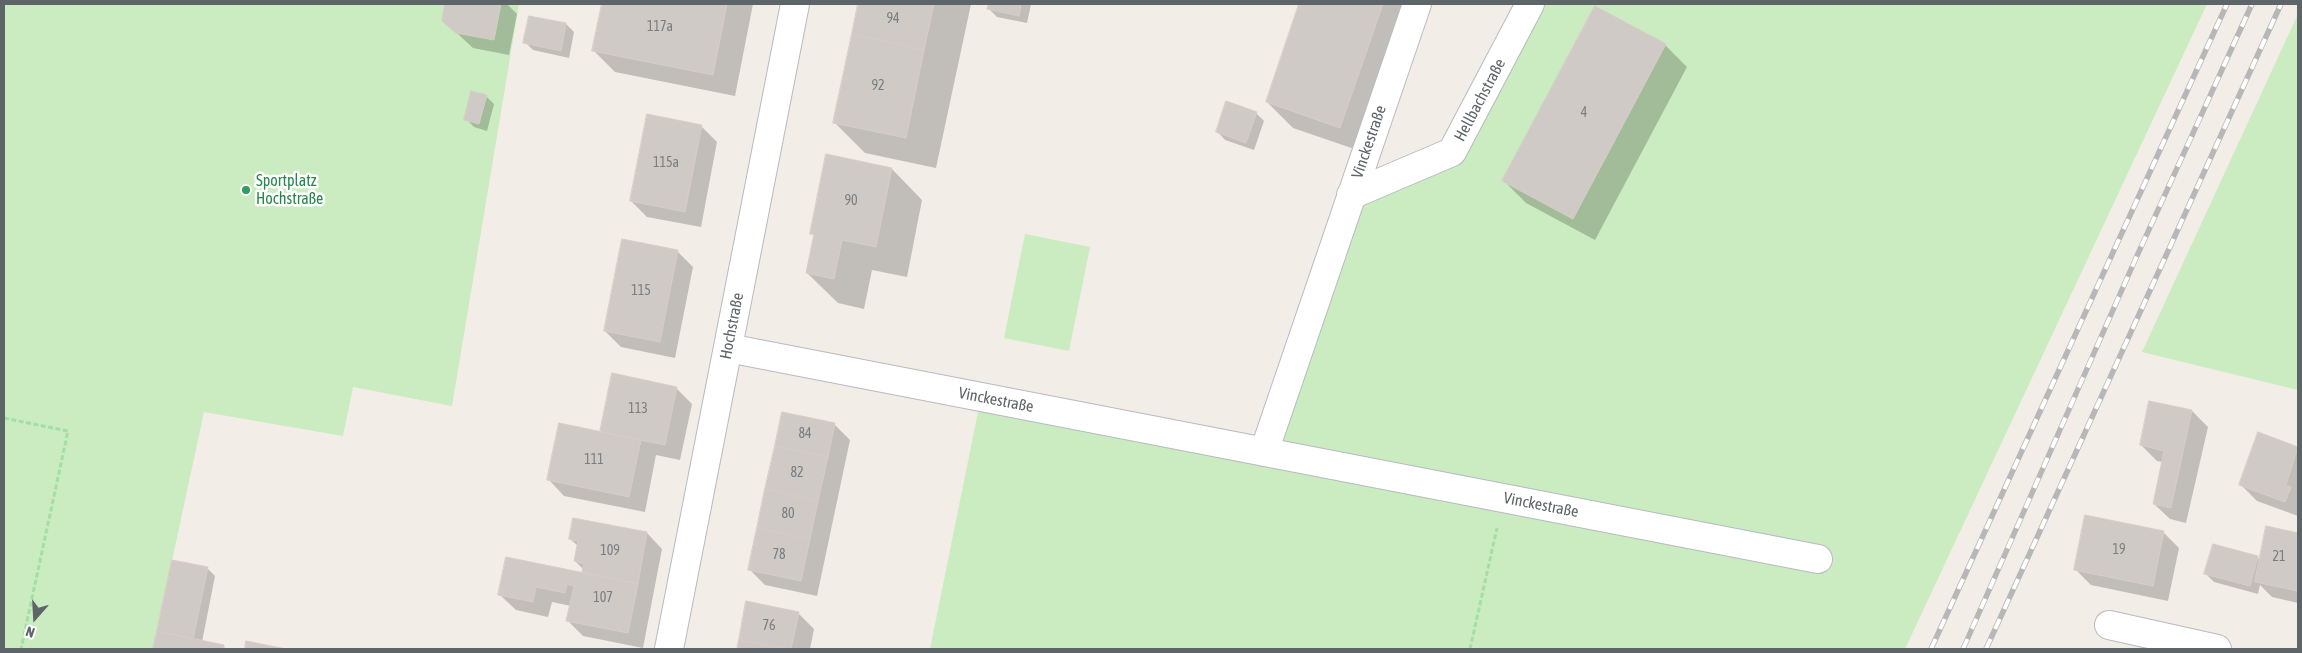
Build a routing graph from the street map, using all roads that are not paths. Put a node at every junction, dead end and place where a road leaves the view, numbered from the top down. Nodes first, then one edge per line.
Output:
1 (795, 4) edge
2 (1417, 4) edge
3 (1530, 4) edge
4 (1351, 194) junction
5 (728, 348) junction
6 (1264, 452) junction
7 (1818, 559) dead end
8 (2109, 625) dead end
9 (669, 649) edge
10 (2217, 649) edge

1 - 5 street, Hochstraße
2 - 4 street, Vinckestraße
3 - 4 street, Hellbachstraße
4 - 6 street, Vinckestraße
5 - 6 street, Vinckestraße
5 - 9 street, Hochstraße
6 - 7 street, Vinckestraße
8 - 10 street

